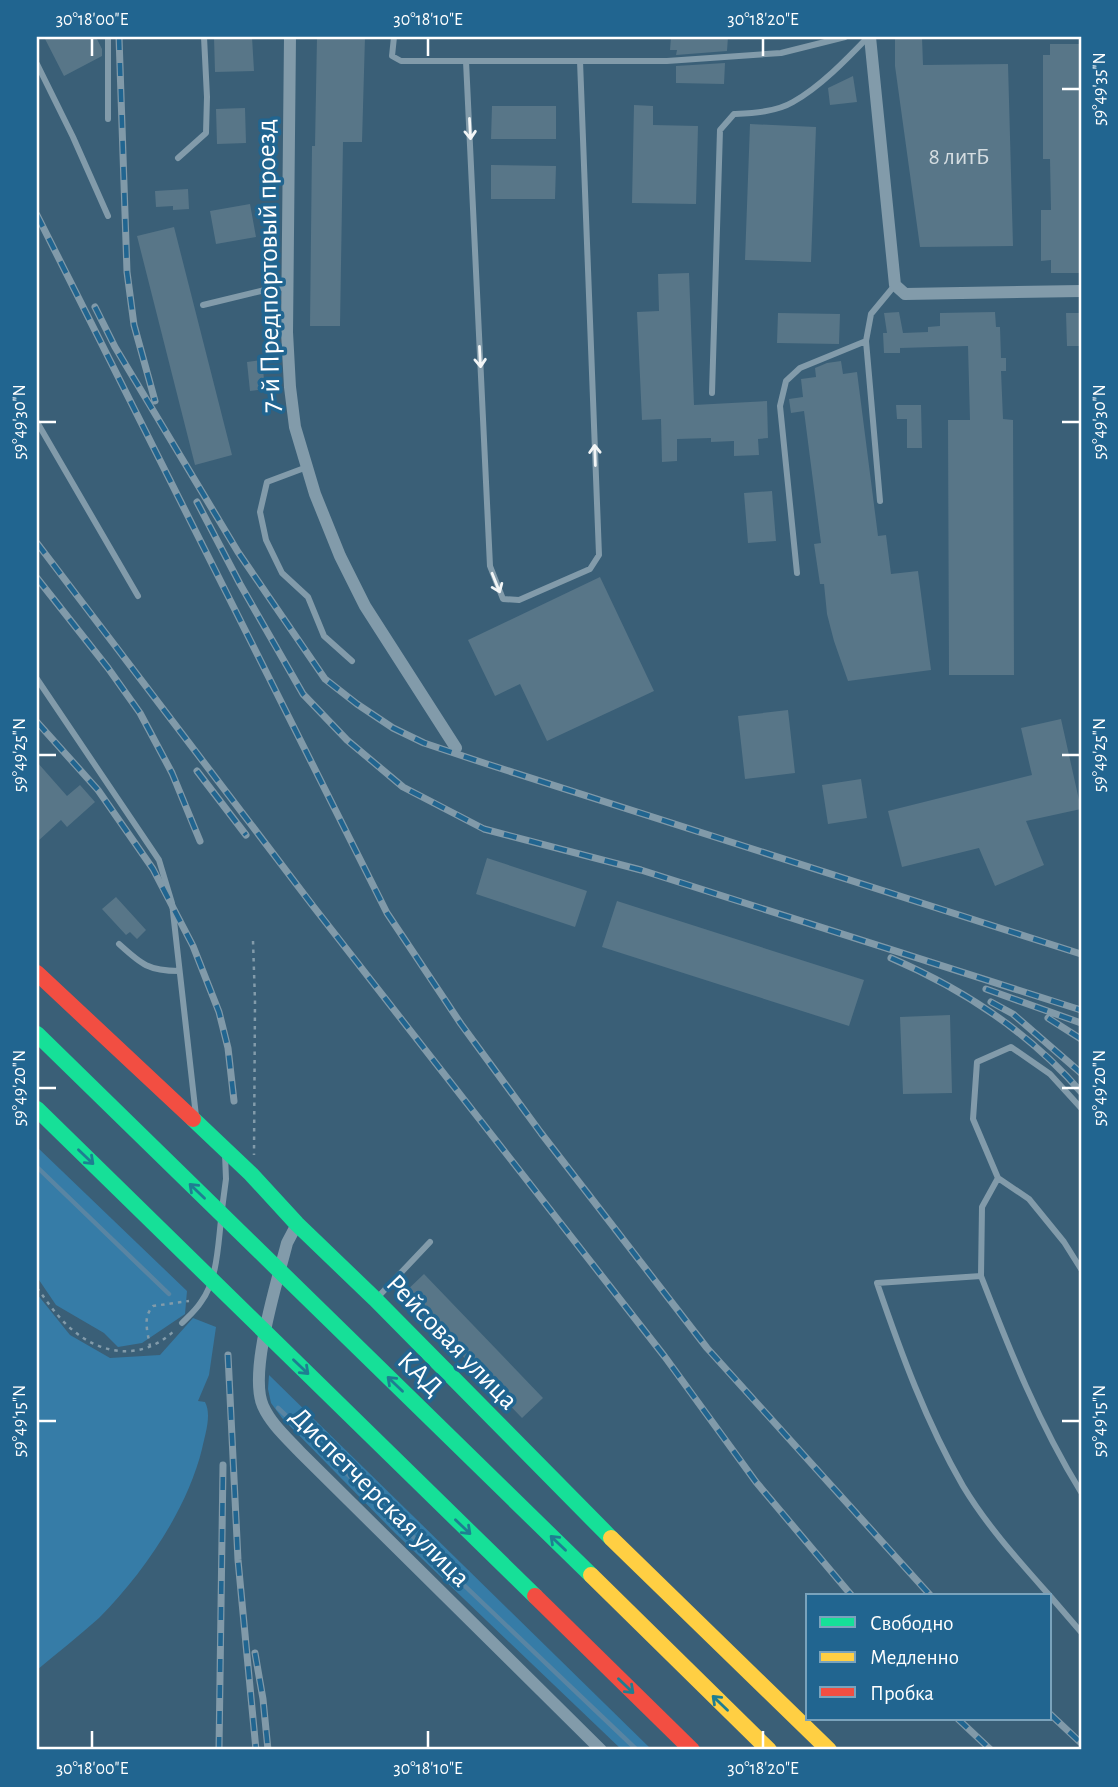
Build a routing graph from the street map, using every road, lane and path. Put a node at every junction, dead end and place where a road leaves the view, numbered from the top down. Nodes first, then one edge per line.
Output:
1 (108, 37) edge
2 (204, 37) edge
3 (290, 37) edge
4 (394, 37) edge
5 (808, 37) edge
6 (845, 37) edge
7 (869, 37) edge
8 (808, 46) junction
9 (466, 61) junction
10 (580, 61) junction
11 (37, 64) edge
12 (108, 119) dead end
13 (178, 158) dead end
14 (108, 216) dead end
15 (895, 285) junction
16 (287, 287) junction
17 (1081, 291) edge
18 (203, 305) dead end
19 (866, 341) junction
20 (712, 393) dead end
21 (37, 422) edge
22 (307, 467) junction
23 (880, 501) dead end
24 (797, 573) dead end
25 (138, 596) dead end
26 (352, 661) dead end
27 (37, 679) edge
28 (456, 748) dead end
29 (253, 941) dead end
30 (119, 943) dead end
31 (179, 971) junction
32 (37, 973) edge
33 (37, 1034) edge
34 (1081, 1108) edge
35 (37, 1109) edge
36 (197, 1124) junction
37 (225, 1150) junction
38 (251, 1174) junction
39 (998, 1178) junction
40 (297, 1224) junction
41 (430, 1242) dead end
42 (1081, 1269) edge
43 (981, 1276) junction
44 (37, 1288) edge
45 (375, 1299) junction
46 (201, 1302) junction
47 (182, 1323) joint
48 (150, 1347) junction
49 (1081, 1492) edge
50 (1048, 1594) edge
51 (1052, 1598) edge
52 (1081, 1632) edge
53 (601, 1750) edge
54 (692, 1750) edge
55 (769, 1750) edge
56 (829, 1750) edge

1 - 12 lane
2 - 13 lane
3 - 16 street, 7-й Предпортовый проезд
4 - 9 lane
5 - 8 lane
6 - 8 lane
7 - 15 street
7 - 20 lane
8 - 10 lane
9 - 10 lane
9 -> 10 lane
11 - 14 lane
15 - 17 street
15 - 19 lane
16 - 18 lane
16 - 22 street, 7-й Предпортовый проезд
19 - 23 lane
19 - 24 lane
21 - 25 lane
22 - 26 lane
22 - 28 street, 7-й Предпортовый проезд
27 - 31 lane
29 - 38 path
30 - 31 lane
31 - 36 lane
32 - 36 main road, Рейсовая улица
55 -> 33 main road, КАД, bridge
34 - 39 lane
35 -> 54 main road, bridge
36 - 37 main road, Рейсовая улица
37 - 38 main road, Рейсовая улица
37 - 46 lane
38 - 40 main road, Рейсовая улица
39 - 42 lane
39 - 43 lane
40 - 45 main road, Рейсовая улица
40 - 53 street, Диспетчерская улица
41 - 45 lane
43 - 49 lane
43 - 50 lane
44 - 48 path
45 - 56 main road, Рейсовая улица
46 - 47 lane
46 - 48 path
47 - 48 path
51 - 52 lane

